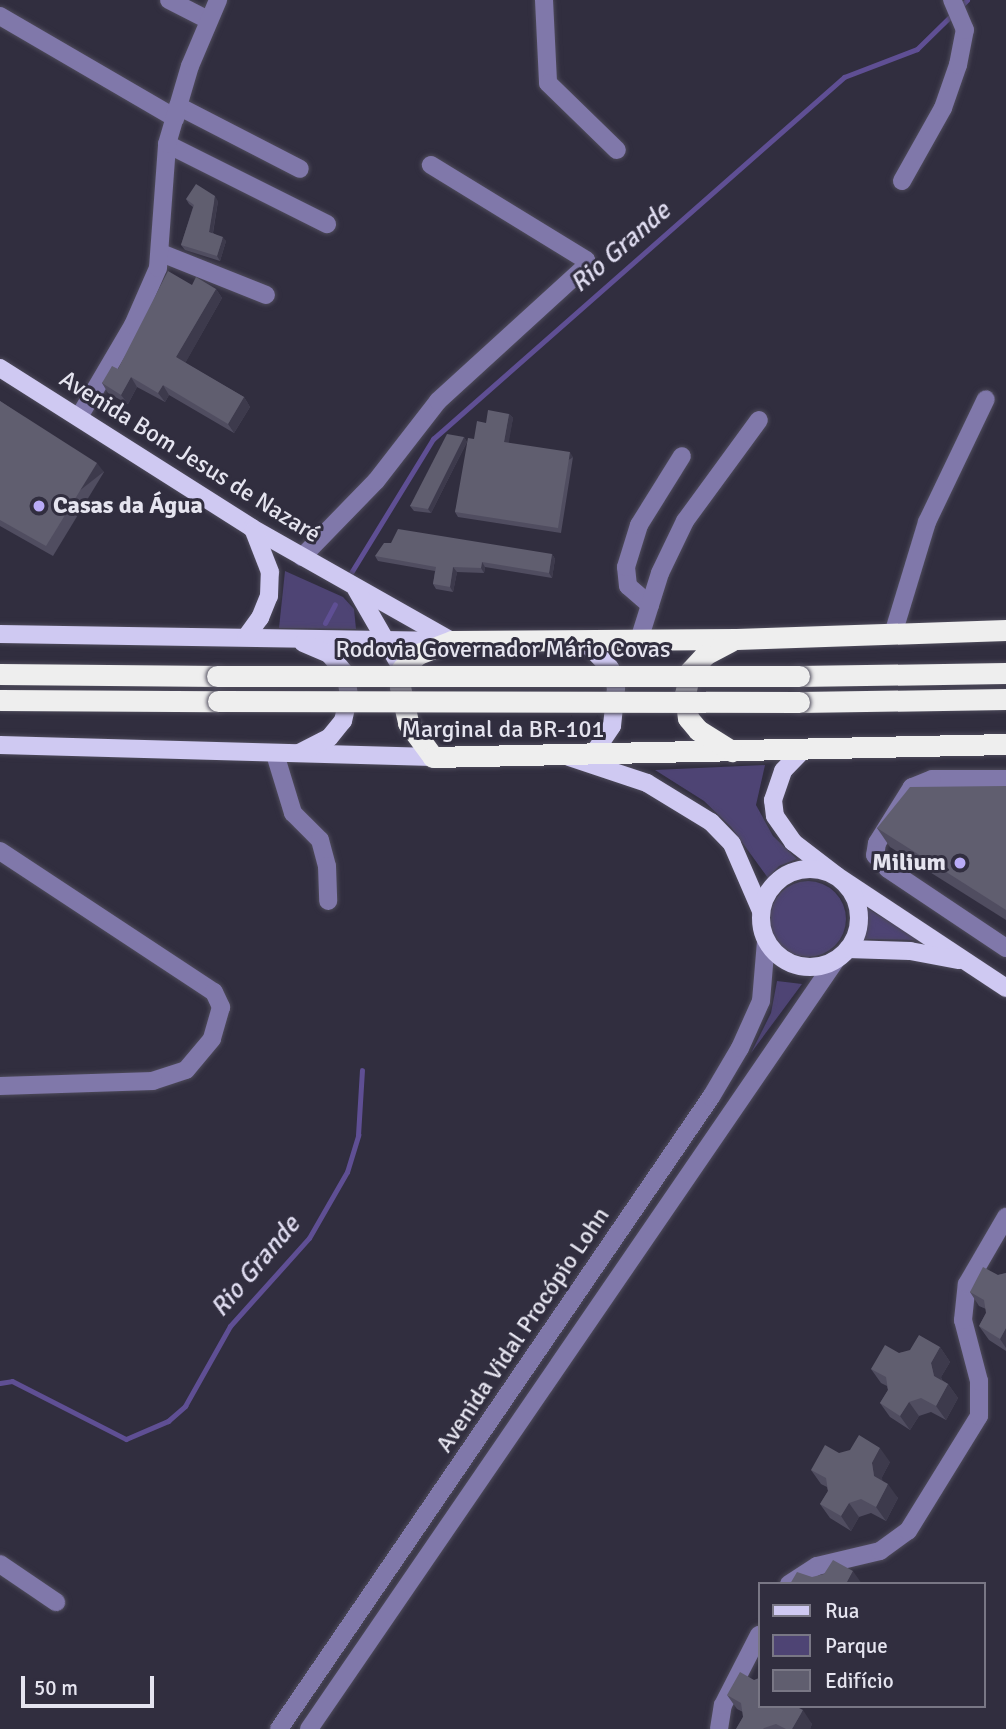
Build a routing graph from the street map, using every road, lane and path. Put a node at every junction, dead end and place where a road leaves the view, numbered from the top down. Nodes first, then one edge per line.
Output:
1 (169, 0) edge
2 (218, 0) edge
3 (544, 0) edge
4 (952, 0) edge
5 (0, 16) edge
6 (208, 19) junction
7 (177, 112) junction
8 (167, 145) junction
9 (617, 150) dead end
10 (431, 165) dead end
11 (300, 169) dead end
12 (902, 181) dead end
13 (327, 223) dead end
14 (161, 253) junction
15 (266, 295) dead end
16 (0, 369) edge
17 (986, 399) dead end
18 (79, 417) junction
19 (759, 420) dead end
20 (682, 456) dead end
21 (252, 528) junction
22 (302, 557) junction
23 (354, 586) junction
24 (650, 605) junction
25 (1006, 630) edge
26 (0, 634) edge
27 (893, 634) junction
28 (246, 637) junction
29 (288, 638) junction
30 (736, 639) junction
31 (384, 640) junction
32 (583, 640) junction
33 (639, 640) junction
34 (452, 641) junction
35 (402, 669) junction
36 (1006, 673) edge
37 (0, 674) edge
38 (1006, 699) edge
39 (0, 700) edge
40 (1006, 744) edge
41 (0, 745) edge
42 (804, 749) junction
43 (732, 751) junction
44 (275, 754) junction
45 (296, 754) junction
46 (433, 757) junction
47 (569, 757) junction
48 (590, 757) junction
49 (1006, 779) edge
50 (0, 851) edge
51 (836, 876) junction
52 (328, 901) dead end
53 (761, 911) junction
54 (766, 942) junction
55 (1006, 947) edge
56 (842, 954) junction
57 (967, 962) junction
58 (1006, 988) edge
59 (0, 1086) edge
60 (1006, 1217) edge
61 (0, 1564) edge
62 (792, 1582) edge
63 (57, 1602) dead end
64 (758, 1637) edge
65 (284, 1723) edge
66 (307, 1729) edge
67 (719, 1729) edge

1 - 6 street
2 - 6 street
3 - 9 street
4 - 12 street
5 - 7 street
6 - 7 street
7 - 8 street
7 - 11 street
8 - 13 street
8 - 14 street
10 - 22 street
14 - 15 street
14 - 18 street
16 - 18 main road, Avenida Bom Jesus de Nazaré
17 - 27 street
18 - 21 main road, Avenida Bom Jesus de Nazaré
19 - 24 street
20 - 24 street
21 - 22 main road, Avenida Bom Jesus de Nazaré
21 - 28 main road
22 - 23 main road, Avenida Bom Jesus de Nazaré
23 - 31 main road
23 - 34 main road, Avenida Bom Jesus de Nazaré
24 - 33 street
25 - 27 highway
26 - 28 main road
27 - 30 highway
28 - 29 main road
29 - 31 main road
29 - 45 main road
30 - 33 highway
30 - 43 highway
31 - 34 main road
31 - 35 main road
32 - 33 highway
32 - 34 highway
32 - 48 main road
34 - 35 highway
35 - 46 highway
36 - 37 highway, Rodovia Governador Mário Covas, bridge
38 - 39 highway, bridge
40 - 42 highway, Marginal da BR-101
41 - 44 main road, Marginal da BR-101
42 - 43 highway, Marginal da BR-101
42 - 51 main road
43 - 48 highway, Marginal da BR-101
44 - 45 main road, Marginal da BR-101
44 - 52 street
45 - 46 main road, Marginal da BR-101
46 - 47 highway, Marginal da BR-101
47 - 48 highway, Marginal da BR-101
47 - 53 main road
49 - 55 street
50 - 59 street
51 - 53 main road
51 - 56 main road
51 - 57 main road
53 - 54 main road
54 - 56 main road
54 - 65 street, Avenida Vidal Procópio Lohn
56 - 57 main road
56 - 66 street, Avenida Vidal Procópio Lohn
57 - 58 main road
60 - 62 street
61 - 63 street
64 - 67 street
65 - 66 street

